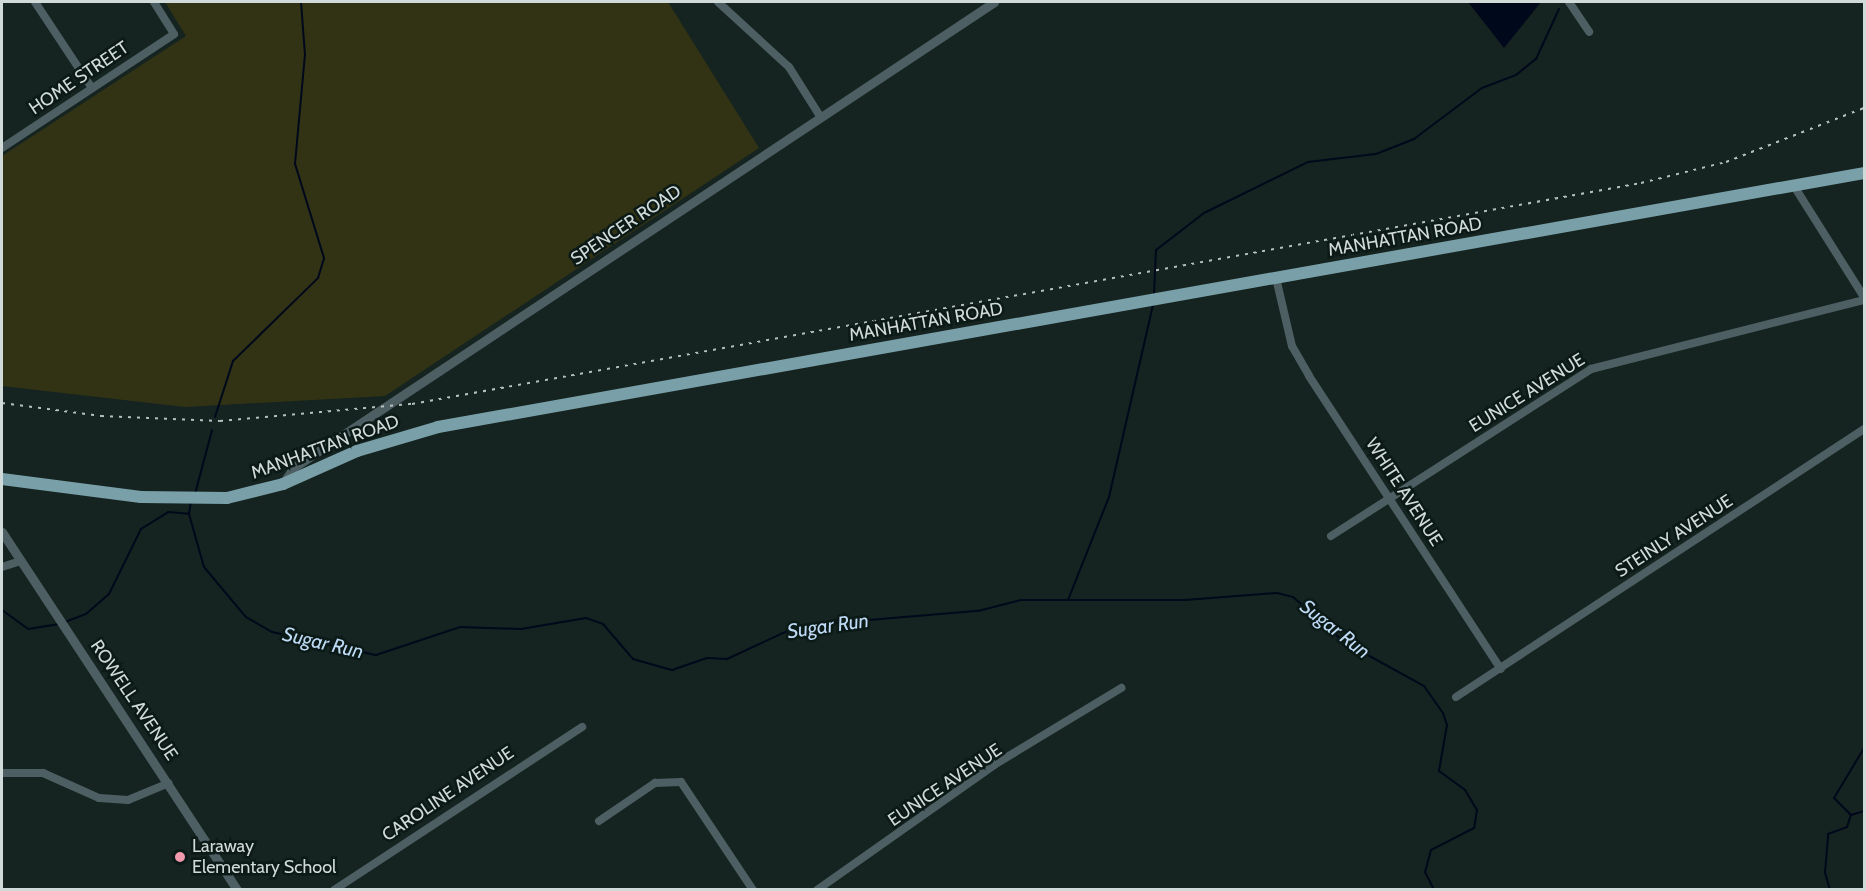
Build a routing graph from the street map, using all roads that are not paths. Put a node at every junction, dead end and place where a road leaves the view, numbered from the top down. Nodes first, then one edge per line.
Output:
1 (35, 2) edge
2 (154, 2) edge
3 (718, 2) edge
4 (994, 2) edge
5 (1569, 2) edge
6 (1589, 32) dead end
7 (92, 88) junction
8 (820, 116) junction
9 (2, 146) edge
10 (1864, 173) edge
11 (1794, 186) junction
12 (1276, 278) junction
13 (1864, 298) edge
14 (1864, 429) edge
15 (2, 479) edge
16 (283, 484) junction
17 (1390, 499) junction
18 (2, 532) edge
19 (1331, 536) dead end
20 (20, 561) junction
21 (2, 567) edge
22 (1501, 669) junction
23 (1121, 688) dead end
24 (1456, 697) dead end
25 (582, 727) dead end
26 (2, 772) edge
27 (170, 783) junction
28 (599, 821) dead end
29 (237, 890) edge
30 (334, 890) edge
31 (753, 890) edge
32 (817, 890) edge

1 - 7 street
2 - 7 street, HOME STREET
3 - 8 street
4 - 8 street, SPENCER ROAD
5 - 6 street
7 - 9 street, HOME STREET
8 - 16 street, SPENCER ROAD
10 - 11 main road, MANHATTAN ROAD
11 - 12 main road, MANHATTAN ROAD
11 - 13 street
12 - 16 main road, MANHATTAN ROAD
12 - 17 street, WHITE AVENUE
13 - 17 street, EUNICE AVENUE
14 - 22 street, STEINLY AVENUE
15 - 16 main road, MANHATTAN ROAD
17 - 19 street, EUNICE AVENUE
17 - 22 street, WHITE AVENUE
18 - 20 street, ROWELL AVENUE
20 - 21 street
20 - 27 street, ROWELL AVENUE
22 - 24 street
23 - 32 street, EUNICE AVENUE
25 - 30 street, CAROLINE AVENUE
26 - 27 street
27 - 29 street, ROWELL AVENUE
28 - 31 street

